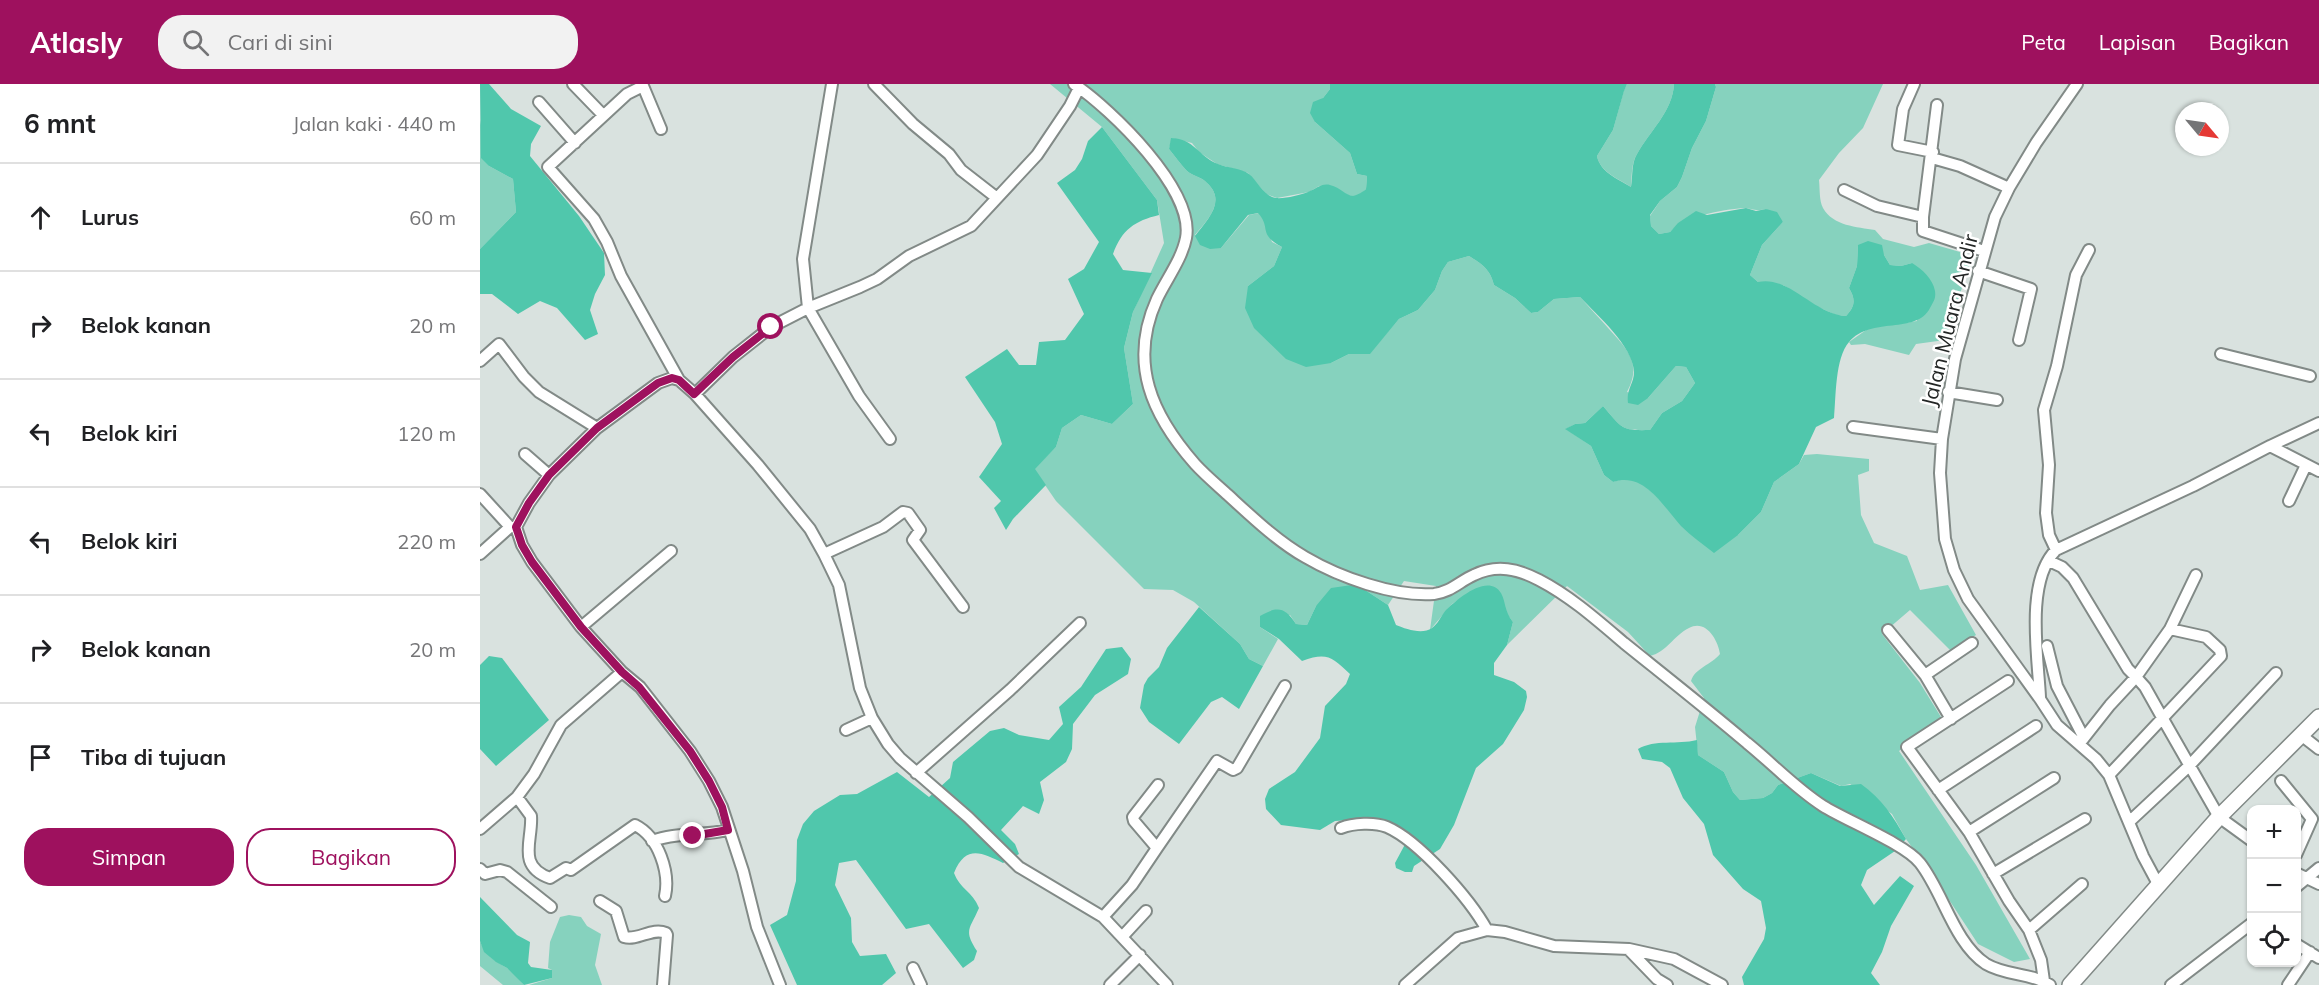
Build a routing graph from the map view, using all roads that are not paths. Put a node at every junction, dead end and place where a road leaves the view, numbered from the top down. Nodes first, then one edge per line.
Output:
1 (573, 84) edge
2 (832, 84) edge
3 (874, 84) edge
4 (1914, 84) edge
5 (2077, 84) edge
6 (1077, 86) edge
7 (539, 102) dead end
8 (1937, 105) dead end
9 (603, 115) junction
10 (661, 129) dead end
11 (575, 143) junction
12 (1932, 155) junction
13 (2008, 188) junction
14 (1844, 190) dead end
15 (997, 198) junction
16 (1923, 217) junction
17 (2088, 250) dead end
18 (1984, 251) junction
19 (1978, 271) junction
20 (808, 308) junction
21 (2019, 340) dead end
22 (2221, 354) dead end
23 (480, 361) edge
24 (2310, 376) dead end
25 (679, 380) junction
26 (1948, 392) junction
27 (694, 394) junction
28 (1997, 400) dead end
29 (2319, 423) edge
30 (600, 426) junction
31 (1853, 427) dead end
32 (1942, 438) junction
33 (890, 439) dead end
34 (2270, 446) junction
35 (525, 454) dead end
36 (2306, 465) junction
37 (2319, 471) edge
38 (549, 475) junction
39 (480, 494) edge
40 (2289, 501) dead end
41 (513, 527) junction
42 (2056, 550) junction
43 (671, 551) dead end
44 (480, 554) edge
45 (824, 554) junction
46 (2049, 561) junction
47 (2196, 575) dead end
48 (963, 607) dead end
49 (1080, 623) dead end
50 (581, 627) junction
51 (2170, 629) junction
52 (1888, 630) dead end
53 (1972, 644) dead end
54 (2047, 646) dead end
55 (622, 672) junction
56 (2276, 673) dead end
57 (1925, 675) junction
58 (2136, 677) junction
59 (2008, 681) dead end
60 (1285, 686) dead end
61 (2040, 699) junction
62 (2319, 717) edge
63 (872, 718) junction
64 (1951, 718) junction
65 (2163, 719) junction
66 (2036, 726) dead end
67 (846, 730) dead end
68 (2301, 735) junction
69 (2082, 741) junction
70 (2319, 749) edge
71 (2189, 766) junction
72 (916, 773) junction
73 (2109, 775) junction
74 (2054, 778) dead end
75 (2281, 781) dead end
76 (1158, 785) dead end
77 (1938, 790) junction
78 (517, 797) junction
79 (2301, 805) edge
80 (2301, 806) edge
81 (2219, 817) junction
82 (2085, 819) dead end
83 (2129, 822) junction
84 (1341, 828) dead end
85 (480, 829) edge
86 (728, 830) junction
87 (1970, 832) junction
88 (2247, 837) edge
89 (652, 841) junction
90 (2301, 844) edge
91 (1157, 848) junction
92 (2319, 868) edge
93 (480, 869) edge
94 (1993, 874) junction
95 (2301, 875) edge
96 (2308, 878) junction
97 (2301, 883) edge
98 (2082, 884) dead end
99 (2158, 884) junction
100 (2319, 884) edge
101 (665, 896) dead end
102 (600, 901) dead end
103 (551, 907) dead end
104 (1146, 911) dead end
105 (1103, 917) junction
106 (2247, 927) edge
107 (1487, 930) junction
108 (2029, 930) junction
109 (1122, 937) junction
110 (1629, 950) junction
111 (1140, 955) junction
112 (2314, 955) edge
113 (913, 968) dead end
114 (2047, 983) edge
115 (663, 985) edge
116 (780, 985) edge
117 (921, 985) edge
118 (1110, 985) edge
119 (1167, 985) edge
120 (1405, 985) edge
121 (1667, 985) edge
122 (1722, 985) edge
123 (2070, 985) edge
124 (2171, 985) edge
125 (2288, 985) edge

1 - 9 street
2 - 20 street
3 - 15 street
4 - 12 street
5 - 13 street, Jalan Muara Andir
6 - 15 street
6 - 114 street
7 - 11 street
8 - 12 street
9 - 10 street
9 - 11 street
11 - 25 street
12 - 13 street
12 - 16 street
13 - 18 street, Jalan Muara Andir
14 - 16 street
15 - 20 street
16 - 18 street
17 - 42 street
18 - 19 street, Jalan Muara Andir
19 - 21 street
19 - 26 street, Jalan Muara Andir
20 - 27 street
20 - 33 street
22 - 24 street
23 - 30 street
25 - 27 street
25 - 30 street
26 - 28 street
26 - 32 street, Jalan Muara Andir
27 - 45 street
29 - 34 street
30 - 38 street
31 - 32 street
32 - 61 street, Jalan Muara Andir
34 - 36 street
34 - 42 street
35 - 38 street
36 - 37 street
36 - 40 street
38 - 41 street
39 - 41 street
41 - 44 street
41 - 50 street
42 - 46 street
43 - 50 street
45 - 48 street
45 - 63 street
46 - 58 street
46 - 61 street
47 - 51 street
49 - 72 street
50 - 55 street
51 - 58 street
51 - 65 street
52 - 57 street
53 - 57 street
54 - 69 street
55 - 78 street
55 - 86 street
56 - 71 street
57 - 64 street
58 - 65 street
58 - 69 street
59 - 64 street
60 - 91 street
61 - 69 street, Jalan Muara Andir
62 - 68 main road
63 - 67 street
63 - 72 street
64 - 77 street
65 - 71 street
65 - 73 street
66 - 77 street
68 - 70 street
68 - 81 main road
69 - 73 street, Jalan Muara Andir
71 - 81 street
71 - 83 street
72 - 105 street
73 - 83 street, Jalan Muara Andir
74 - 87 street
75 - 79 street
76 - 91 street
77 - 87 street
78 - 85 street
78 - 89 street
80 - 90 street
81 - 88 street
81 - 99 main road
82 - 94 street
83 - 99 street, Jalan Muara Andir
84 - 107 street
86 - 89 street
86 - 116 street
87 - 94 street
89 - 101 street
91 - 105 street
92 - 96 street
93 - 103 street
94 - 108 street
95 - 96 street
96 - 97 street
96 - 100 street
98 - 108 street
99 - 123 main road
102 - 115 street
104 - 109 street
105 - 109 street
106 - 124 street
107 - 110 street
107 - 120 street
108 - 114 street
109 - 111 street
110 - 121 street
110 - 122 street
111 - 118 street
111 - 119 street
112 - 125 street
113 - 117 street

